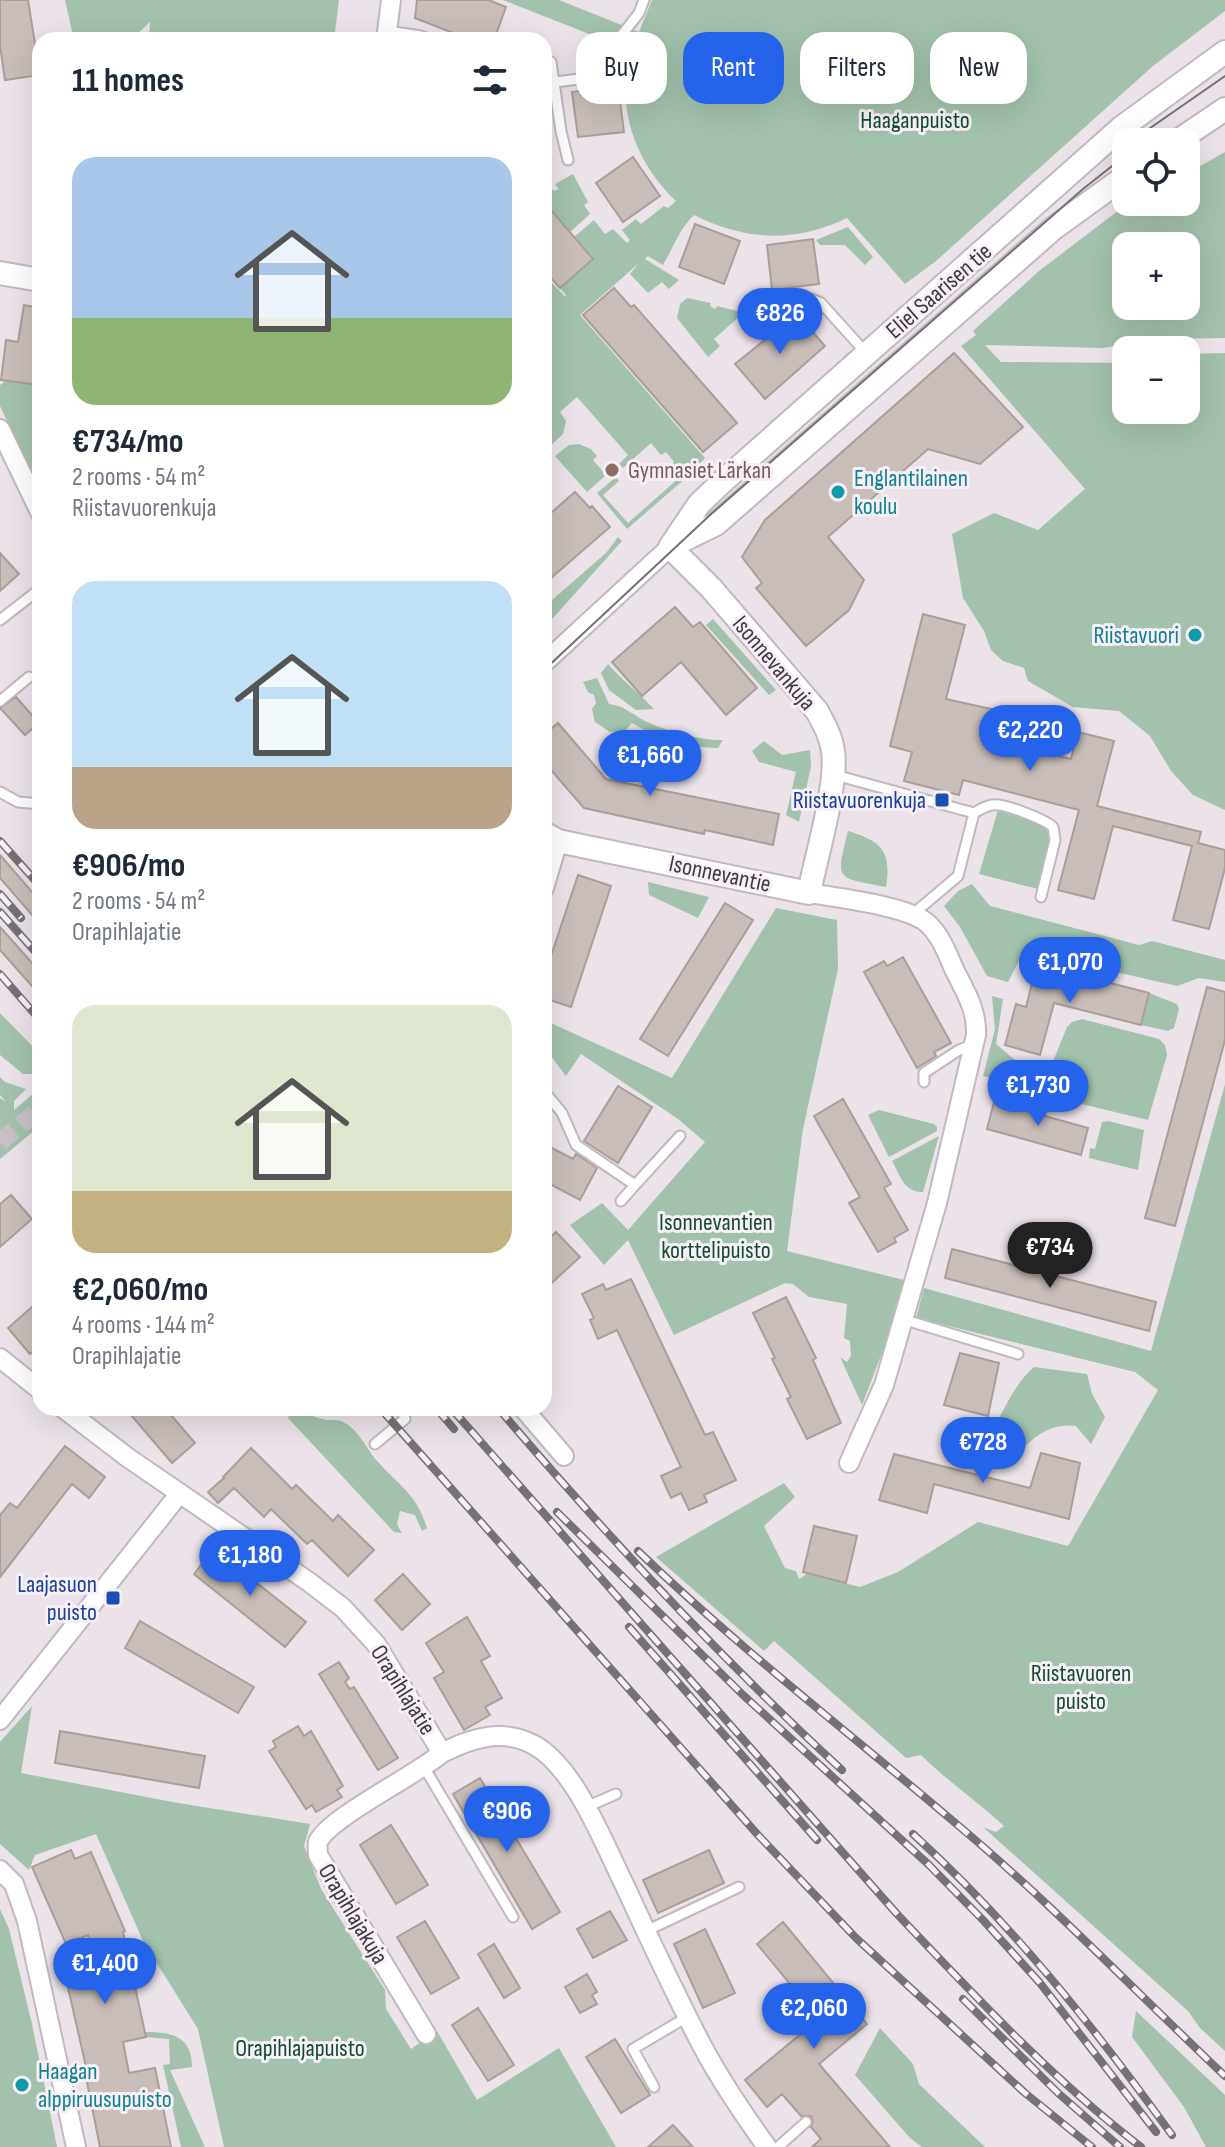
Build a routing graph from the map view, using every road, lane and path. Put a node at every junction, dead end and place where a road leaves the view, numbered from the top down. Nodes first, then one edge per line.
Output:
1 (391, 0) edge
2 (644, 0) edge
3 (387, 32) edge
4 (624, 32) edge
5 (1225, 52) edge
6 (552, 67) edge
7 (576, 79) edge
8 (555, 82) junction
9 (1225, 109) edge
10 (1197, 128) edge
11 (568, 160) dead end
12 (1112, 186) edge
13 (0, 273) edge
14 (32, 279) edge
15 (757, 305) dead end
16 (867, 354) junction
17 (0, 429) edge
18 (32, 495) edge
19 (670, 547) junction
20 (32, 595) edge
21 (0, 620) edge
22 (552, 656) edge
23 (29, 677) dead end
24 (0, 701) edge
25 (833, 774) junction
26 (0, 792) edge
27 (32, 803) edge
28 (974, 813) junction
29 (552, 837) edge
30 (809, 893) junction
31 (1041, 897) dead end
32 (905, 912) junction
33 (974, 1044) junction
34 (924, 1082) dead end
35 (552, 1101) edge
36 (680, 1136) dead end
37 (635, 1185) junction
38 (621, 1201) dead end
39 (902, 1319) junction
40 (1018, 1354) dead end
41 (0, 1358) edge
42 (32, 1384) edge
43 (74, 1416) edge
44 (404, 1416) edge
45 (530, 1416) edge
46 (375, 1444) dead end
47 (564, 1456) dead end
48 (849, 1463) dead end
49 (180, 1493) junction
50 (0, 1720) edge
51 (442, 1753) junction
52 (424, 1767) junction
53 (616, 1794) dead end
54 (586, 1807) junction
55 (0, 1870) edge
56 (739, 1887) dead end
57 (513, 1917) dead end
58 (646, 1931) junction
59 (687, 2017) junction
60 (426, 2034) dead end
61 (654, 2087) dead end
62 (806, 2122) dead end
63 (76, 2147) edge
64 (767, 2147) edge
65 (778, 2147) edge

1 - 3 street
2 - 4 lane
5 - 16 street, Eliel Saarisen tie
6 - 8 lane
7 - 8 lane
8 - 11 lane
9 - 10 street
12 - 19 street, Eliel Saarisen tie
13 - 14 street
15 - 16 lane
16 - 19 street, Eliel Saarisen tie
17 - 18 street
19 - 22 street, Eliel Saarisen tie
19 - 25 street, Isonnevankuja
20 - 21 lane
23 - 24 lane
25 - 28 lane
25 - 30 street, Isonnevankuja
26 - 27 lane
28 - 31 lane
28 - 32 lane
29 - 30 street, Isonnevantie
30 - 32 street, Isonnevantie
32 - 33 street
33 - 34 lane
33 - 39 street
35 - 37 lane
36 - 37 lane
37 - 38 lane
39 - 40 lane
39 - 48 street
41 - 42 street
43 - 49 street, Orapihlajatie
44 - 46 lane
45 - 47 street
49 - 50 street
49 - 51 street, Orapihlajatie
51 - 52 street, Orapihlajakuja
51 - 54 street, Orapihlajatie
52 - 57 lane
52 - 60 street, Orapihlajakuja
53 - 54 lane
54 - 58 street, Orapihlajatie
55 - 63 street
56 - 58 lane
58 - 59 street, Orapihlajatie
59 - 61 lane
59 - 64 street, Orapihlajatie
62 - 65 lane

